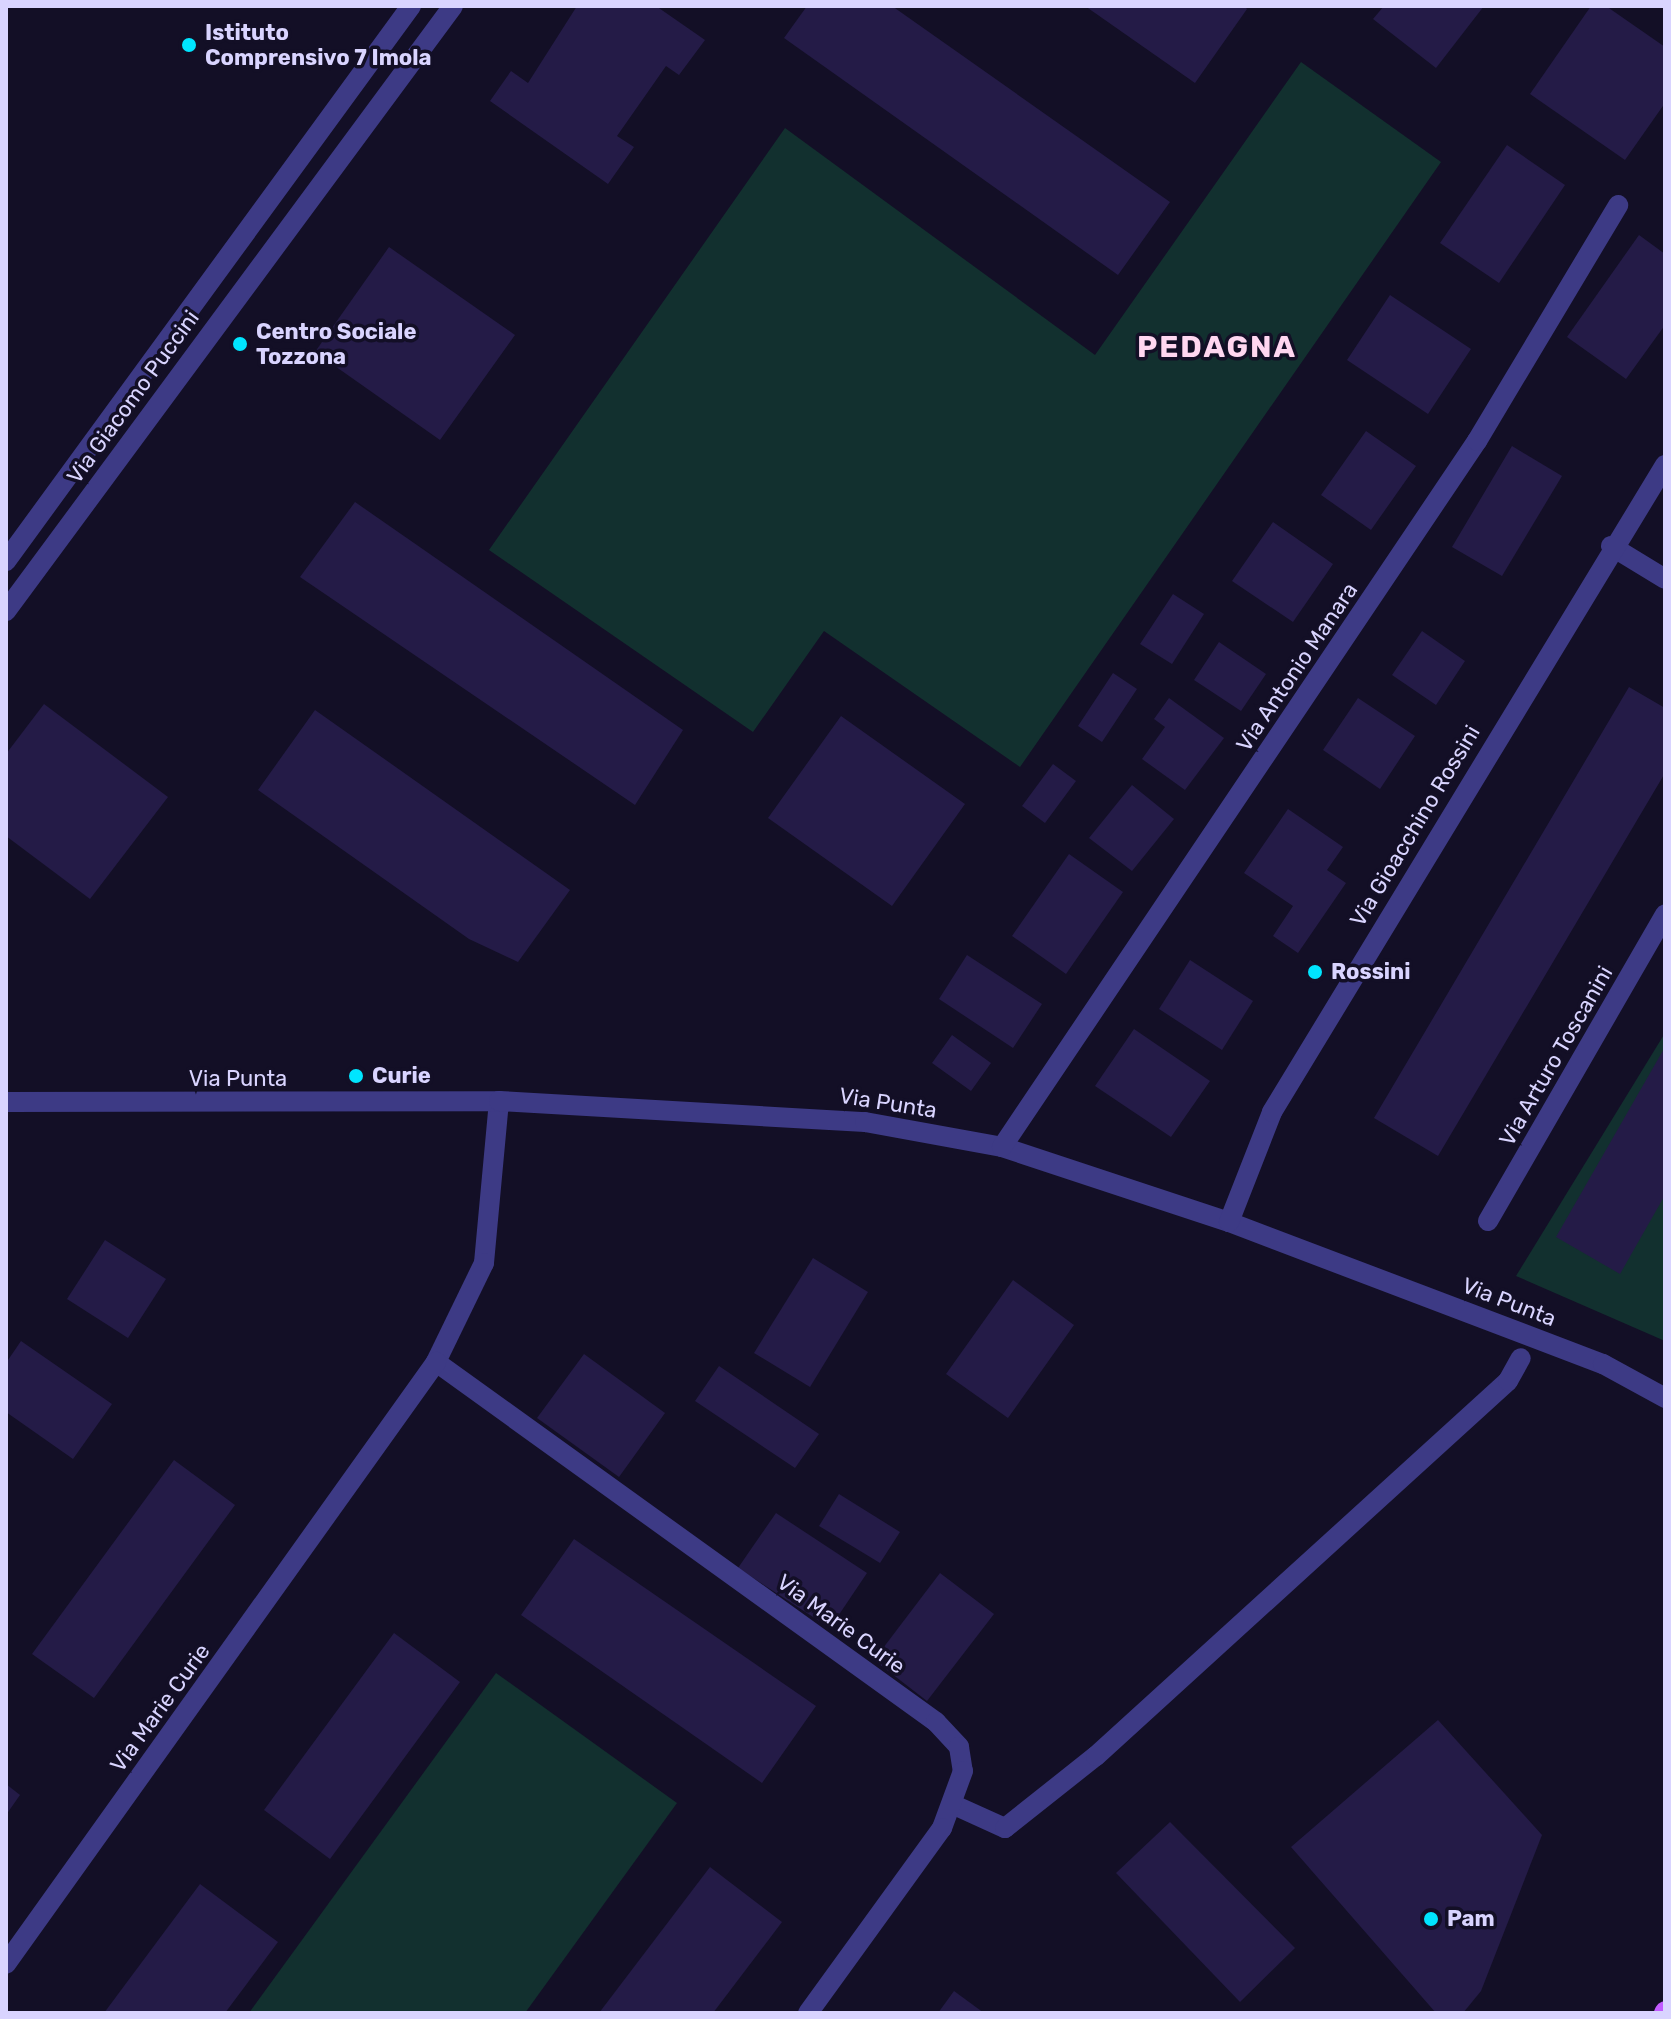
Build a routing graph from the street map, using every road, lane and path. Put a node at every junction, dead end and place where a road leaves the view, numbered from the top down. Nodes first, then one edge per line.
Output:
1 (411, 6) edge
2 (453, 6) edge
3 (335, 107) junction
4 (361, 126) junction
5 (273, 193) junction
6 (1618, 205) dead end
7 (298, 212) junction
8 (1665, 465) edge
9 (1611, 546) junction
10 (6, 561) edge
11 (1665, 579) edge
12 (6, 611) edge
13 (1665, 915) edge
14 (6, 1093) edge
15 (499, 1101) junction
16 (6, 1102) edge
17 (57, 1104) junction
18 (1002, 1147) junction
19 (1488, 1221) dead end
20 (1229, 1222) junction
21 (1521, 1358) dead end
22 (436, 1362) junction
23 (1665, 1398) edge
24 (954, 1805) junction
25 (6, 1964) edge
26 (808, 2013) edge

1 - 3 street, Via Giacomo Puccini
2 - 4 street, Via Giacomo Puccini
3 - 4 street
3 - 5 street, Via Giacomo Puccini
4 - 7 street, Via Giacomo Puccini
5 - 7 street
5 - 10 street, Via Giacomo Puccini
6 - 18 street, Via Antonio Manara
7 - 12 street, Via Giacomo Puccini
8 - 9 street, Via Gioacchino Rossini
9 - 11 street
9 - 20 street, Via Gioacchino Rossini
13 - 19 street, Via Arturo Toscanini
14 - 17 street, Via Punta
15 - 17 street, Via Punta
15 - 18 street, Via Punta
15 - 22 street, Via Marie Curie
16 - 17 street, Via Punta
18 - 20 street, Via Punta
20 - 23 street, Via Punta
21 - 24 street
22 - 24 street, Via Marie Curie
22 - 25 street, Via Marie Curie
24 - 26 street, Via Marie Curie

